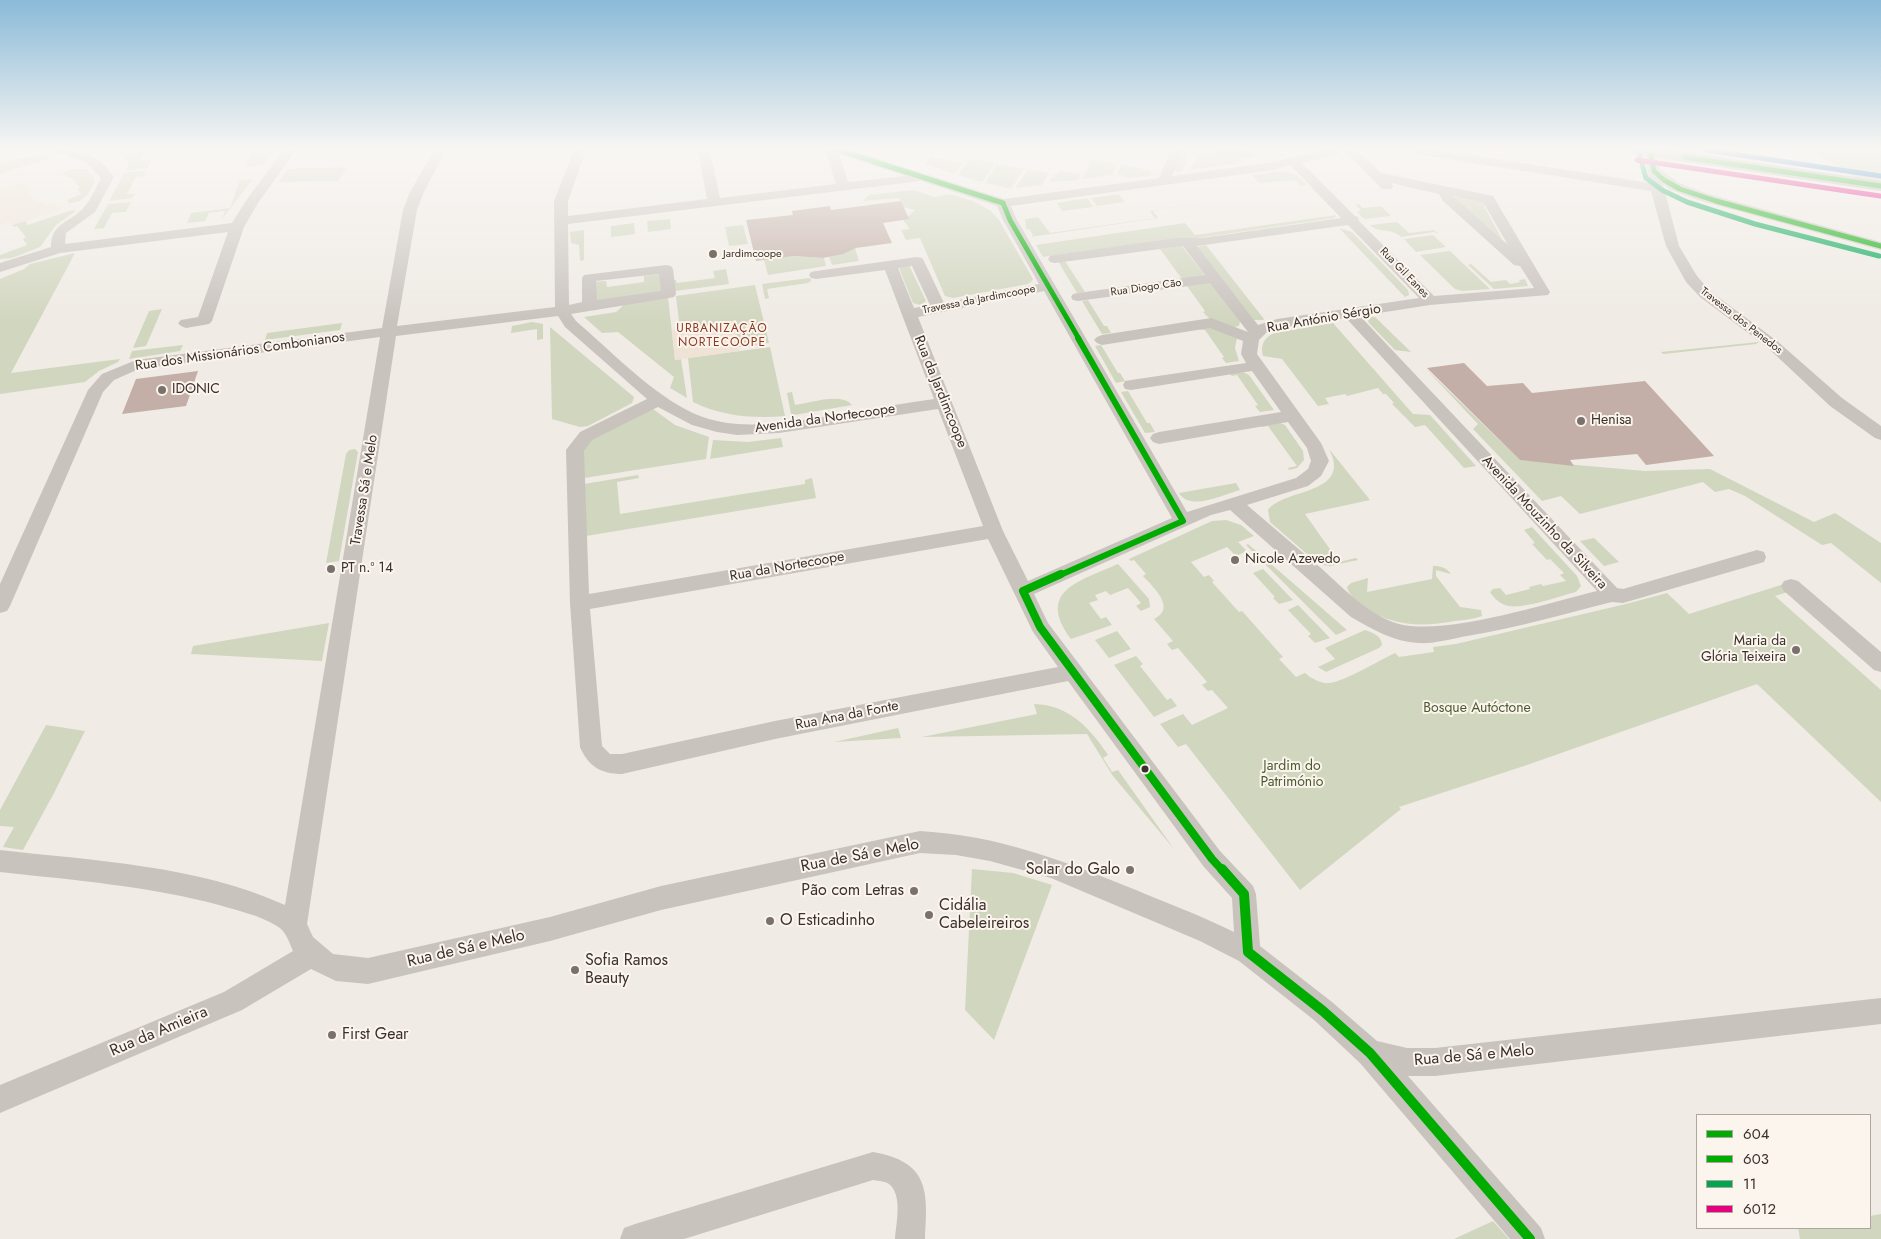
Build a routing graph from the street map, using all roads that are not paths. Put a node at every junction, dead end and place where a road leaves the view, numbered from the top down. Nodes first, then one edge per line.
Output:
1 (91, 208) edge
2 (249, 208) edge
3 (411, 208) edge
4 (561, 208) edge
5 (667, 208) edge
6 (1005, 208) edge
7 (1341, 208) edge
8 (1459, 208) edge
9 (1494, 208) edge
10 (1662, 208) edge
11 (1742, 208) edge
12 (1353, 220) junction
13 (561, 221) junction
14 (237, 228) junction
15 (1187, 242) junction
16 (1881, 246) edge
17 (58, 249) junction
18 (1055, 259) dead end
19 (890, 265) junction
20 (0, 268) edge
21 (1532, 273) junction
22 (816, 275) dead end
23 (1213, 278) junction
24 (1050, 286) junction
25 (1078, 297) dead end
26 (1430, 301) junction
27 (590, 305) junction
28 (938, 308) junction
29 (562, 311) junction
30 (909, 314) junction
31 (1349, 314) junction
32 (186, 323) dead end
33 (389, 332) junction
34 (1253, 333) junction
35 (1102, 340) dead end
36 (1256, 366) junction
37 (1131, 385) dead end
38 (660, 399) junction
39 (944, 403) junction
40 (1292, 416) junction
41 (1881, 434) edge
42 (1159, 438) dead end
43 (1234, 503) junction
44 (1182, 521) junction
45 (994, 531) junction
46 (1757, 557) dead end
47 (1792, 586) dead end
48 (1023, 591) junction
49 (1612, 595) junction
50 (580, 603) junction
51 (0, 606) edge
52 (1881, 664) edge
53 (1073, 672) junction
54 (0, 862) edge
55 (294, 925) junction
56 (1248, 952) junction
57 (312, 954) junction
58 (1881, 1011) edge
59 (1370, 1054) junction
60 (0, 1098) edge
61 (635, 1239) edge
62 (910, 1239) edge
63 (1530, 1239) edge

1 - 17 street
2 - 14 street
3 - 33 street, Travessa Sá e Melo
4 - 13 street
5 - 13 street
6 - 24 street
7 - 12 street, Rua Gil Eanes
8 - 21 street
9 - 21 street
10 - 41 street, Travessa dos Penedos
11 - 16 street
12 - 15 street
12 - 26 street, Rua Gil Eanes
13 - 29 street
14 - 17 street
14 - 32 street
15 - 18 street
15 - 23 street
17 - 20 street
19 - 22 street
19 - 28 street
19 - 30 street, Rua da Jardimcoope
21 - 26 street, Rua António Sérgio
23 - 25 street, Rua Diogo Cão
23 - 34 street
24 - 28 street, Travessa da Jardimcoope
24 - 44 street
26 - 31 street, Rua António Sérgio
27 - 27 street
27 - 29 street
28 - 30 street, Travessa da Jardimcoope
29 - 33 street
29 - 38 street, Avenida da Nortecoope
30 - 39 street, Rua da Jardimcoope
31 - 34 street, Rua António Sérgio
31 - 49 street, Avenida Mouzinho da Silveira
33 - 51 street, Rua dos Missionários Combonianos
33 - 55 street, Travessa Sá e Melo
34 - 35 street
34 - 36 street, Rua António Sérgio
36 - 37 street
36 - 40 street, Rua António Sérgio
38 - 39 street, Avenida da Nortecoope
38 - 50 street
39 - 45 street, Rua da Jardimcoope
40 - 42 street
40 - 43 street, Rua António Sérgio
43 - 44 street, Rua António Sérgio
43 - 49 street, Avenida Mouzinho da Silveira
44 - 48 street, Rua António Sérgio
45 - 48 street, Rua da Jardimcoope
45 - 50 street, Rua da Nortecoope
46 - 49 street
47 - 52 street
48 - 53 street, Rua da Jardimcoope
50 - 53 street, Rua Ana da Fonte
53 - 56 street, Rua da Jardimcoope
54 - 55 street
55 - 57 street, Rua de Sá e Melo
56 - 57 street, Rua de Sá e Melo
56 - 59 street, Rua de Sá e Melo
57 - 60 street, Rua da Amieira
58 - 59 street, Rua de Sá e Melo
59 - 63 street
61 - 62 street

